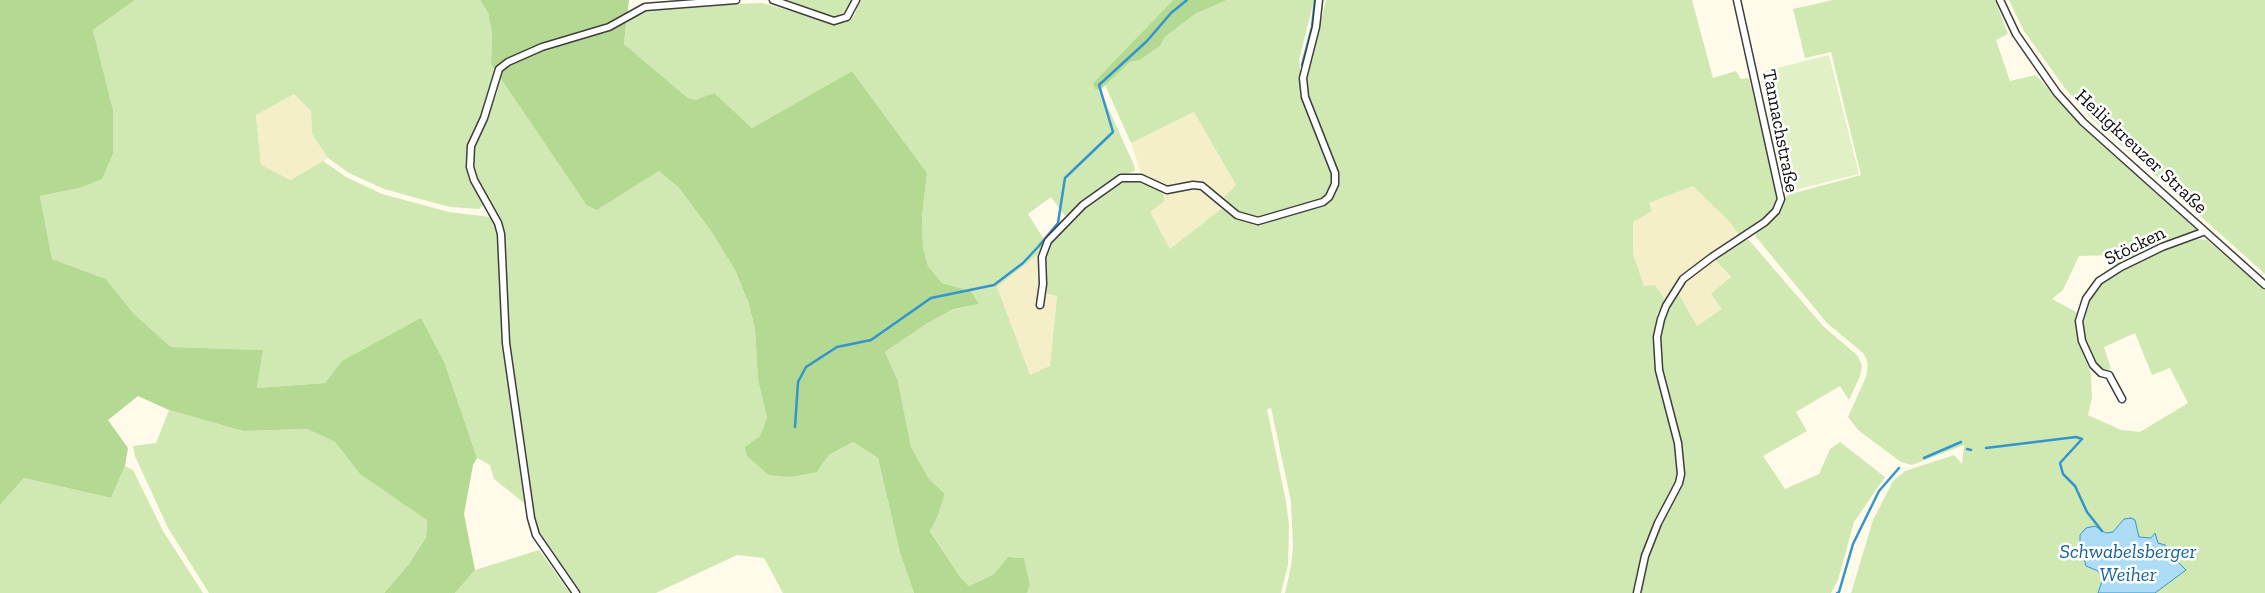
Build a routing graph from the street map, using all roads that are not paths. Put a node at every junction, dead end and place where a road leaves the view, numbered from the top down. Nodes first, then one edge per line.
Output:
1 (736, 0) edge
2 (773, 0) edge
3 (856, 0) edge
4 (1319, 0) edge
5 (1737, 0) edge
6 (2000, 0) edge
7 (2204, 232) junction
8 (2265, 285) edge
9 (1040, 305) dead end
10 (2122, 399) dead end
11 (576, 593) edge
12 (1637, 593) edge

1 - 11 street
2 - 3 street
4 - 9 street
5 - 12 street, Tannachstraße
6 - 7 street, Heiligkreuzer Straße
7 - 8 street, Heiligkreuzer Straße
7 - 10 street, Stöcken

